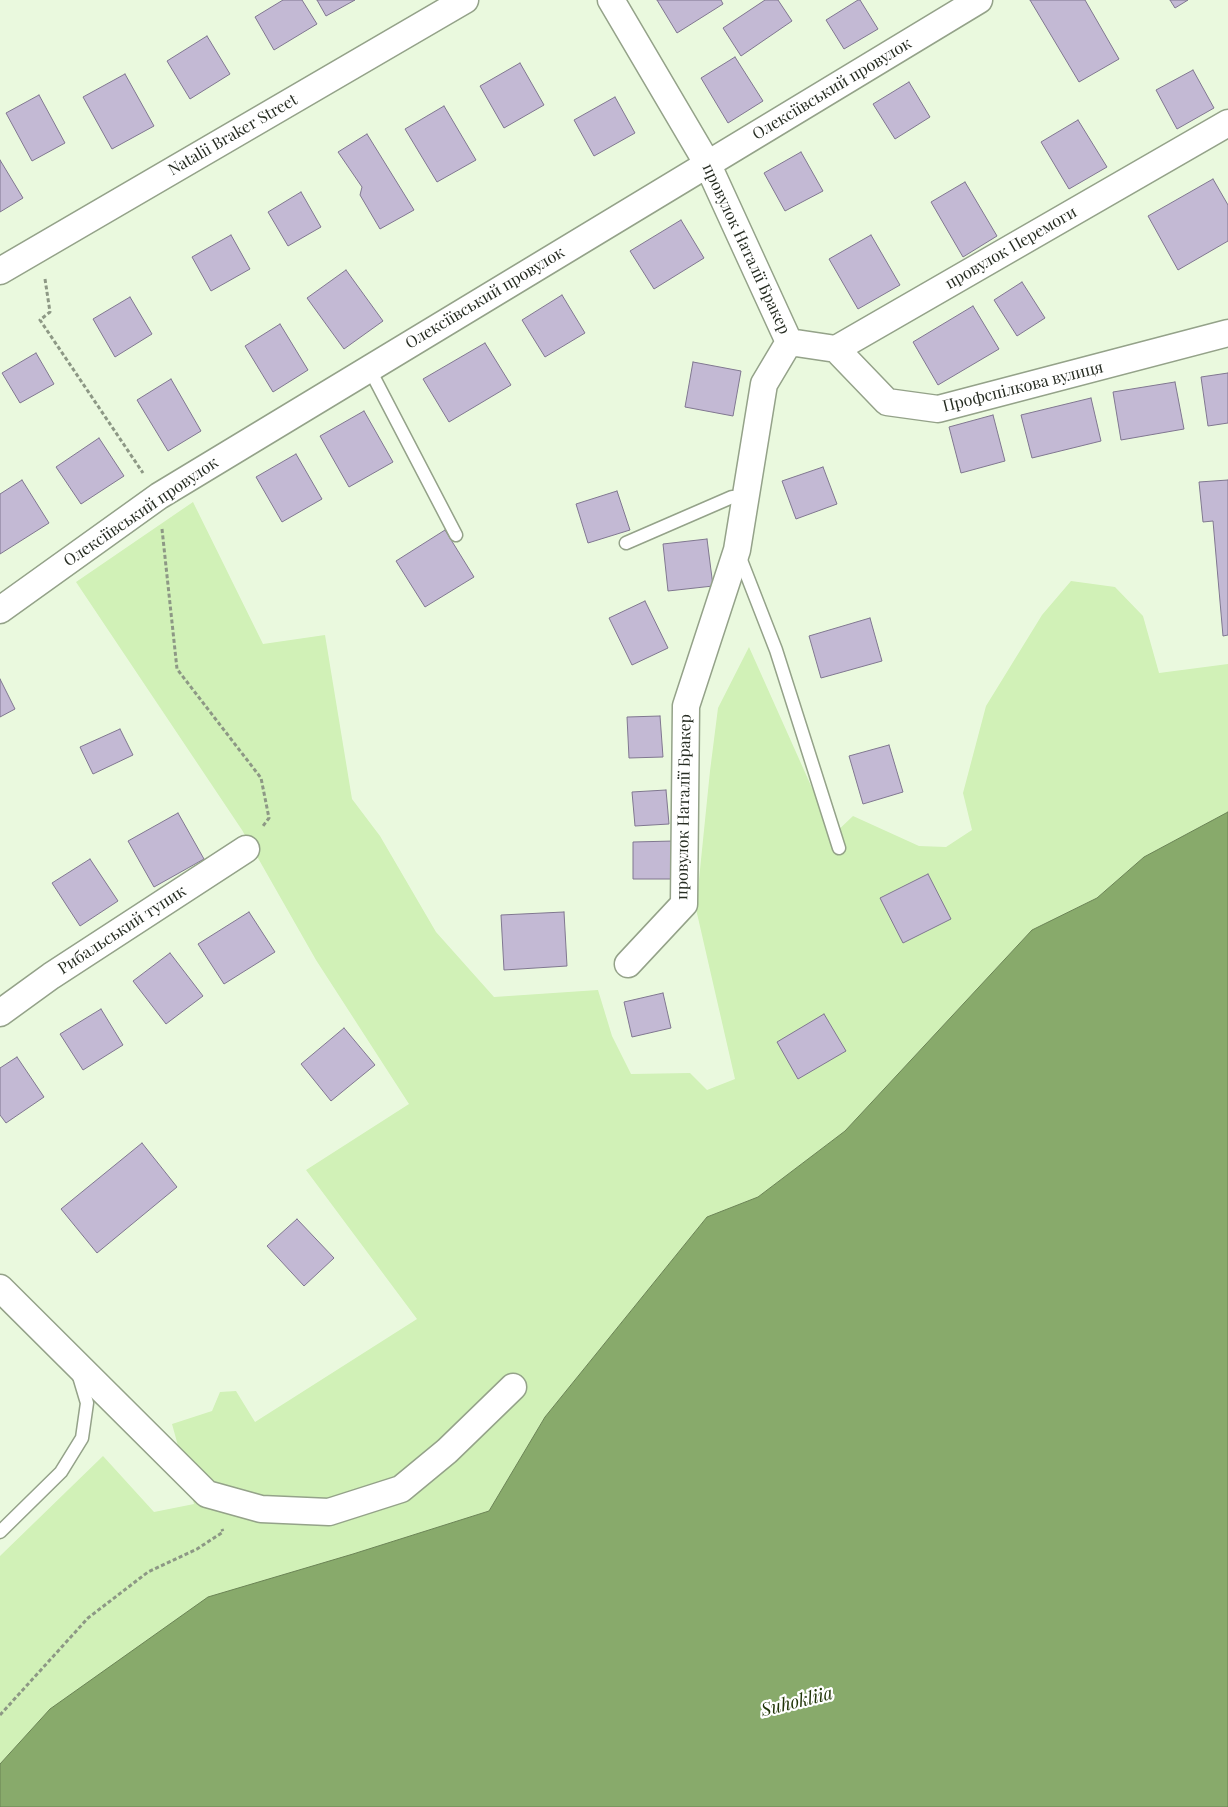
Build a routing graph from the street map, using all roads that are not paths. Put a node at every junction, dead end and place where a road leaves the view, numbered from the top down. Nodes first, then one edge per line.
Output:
1 (465, 0) edge
2 (611, 0) edge
3 (979, 0) edge
4 (1228, 123) edge
5 (707, 163) junction
6 (0, 271) edge
7 (1228, 333) edge
8 (789, 342) junction
9 (836, 349) junction
10 (369, 368) junction
11 (746, 497) junction
12 (456, 535) dead end
13 (626, 543) dead end
14 (737, 550) junction
15 (0, 610) edge
16 (839, 848) dead end
17 (246, 849) road end
18 (628, 964) dead end
19 (0, 1013) edge
20 (0, 1288) edge
21 (76, 1365) junction
22 (513, 1387) dead end
23 (0, 1532) edge

1 - 6 street, Natalii Braker Street
2 - 5 street, провулок Наталії Бракер
3 - 5 street, Олексіївський провулок
4 - 9 street, провулок Перемоги
5 - 8 street, провулок Наталії Бракер
5 - 10 street, Олексіївський провулок
7 - 9 street, Профспілкова вулиця
8 - 9 street
8 - 11 street, провулок Наталії Бракер
10 - 12 lane
10 - 15 street, Олексіївський провулок
11 - 13 lane
11 - 14 street, провулок Наталії Бракер
14 - 16 lane
14 - 18 street, провулок Наталії Бракер
17 - 19 street, Рибальський тупик
20 - 21 street
21 - 22 street
21 - 23 lane

